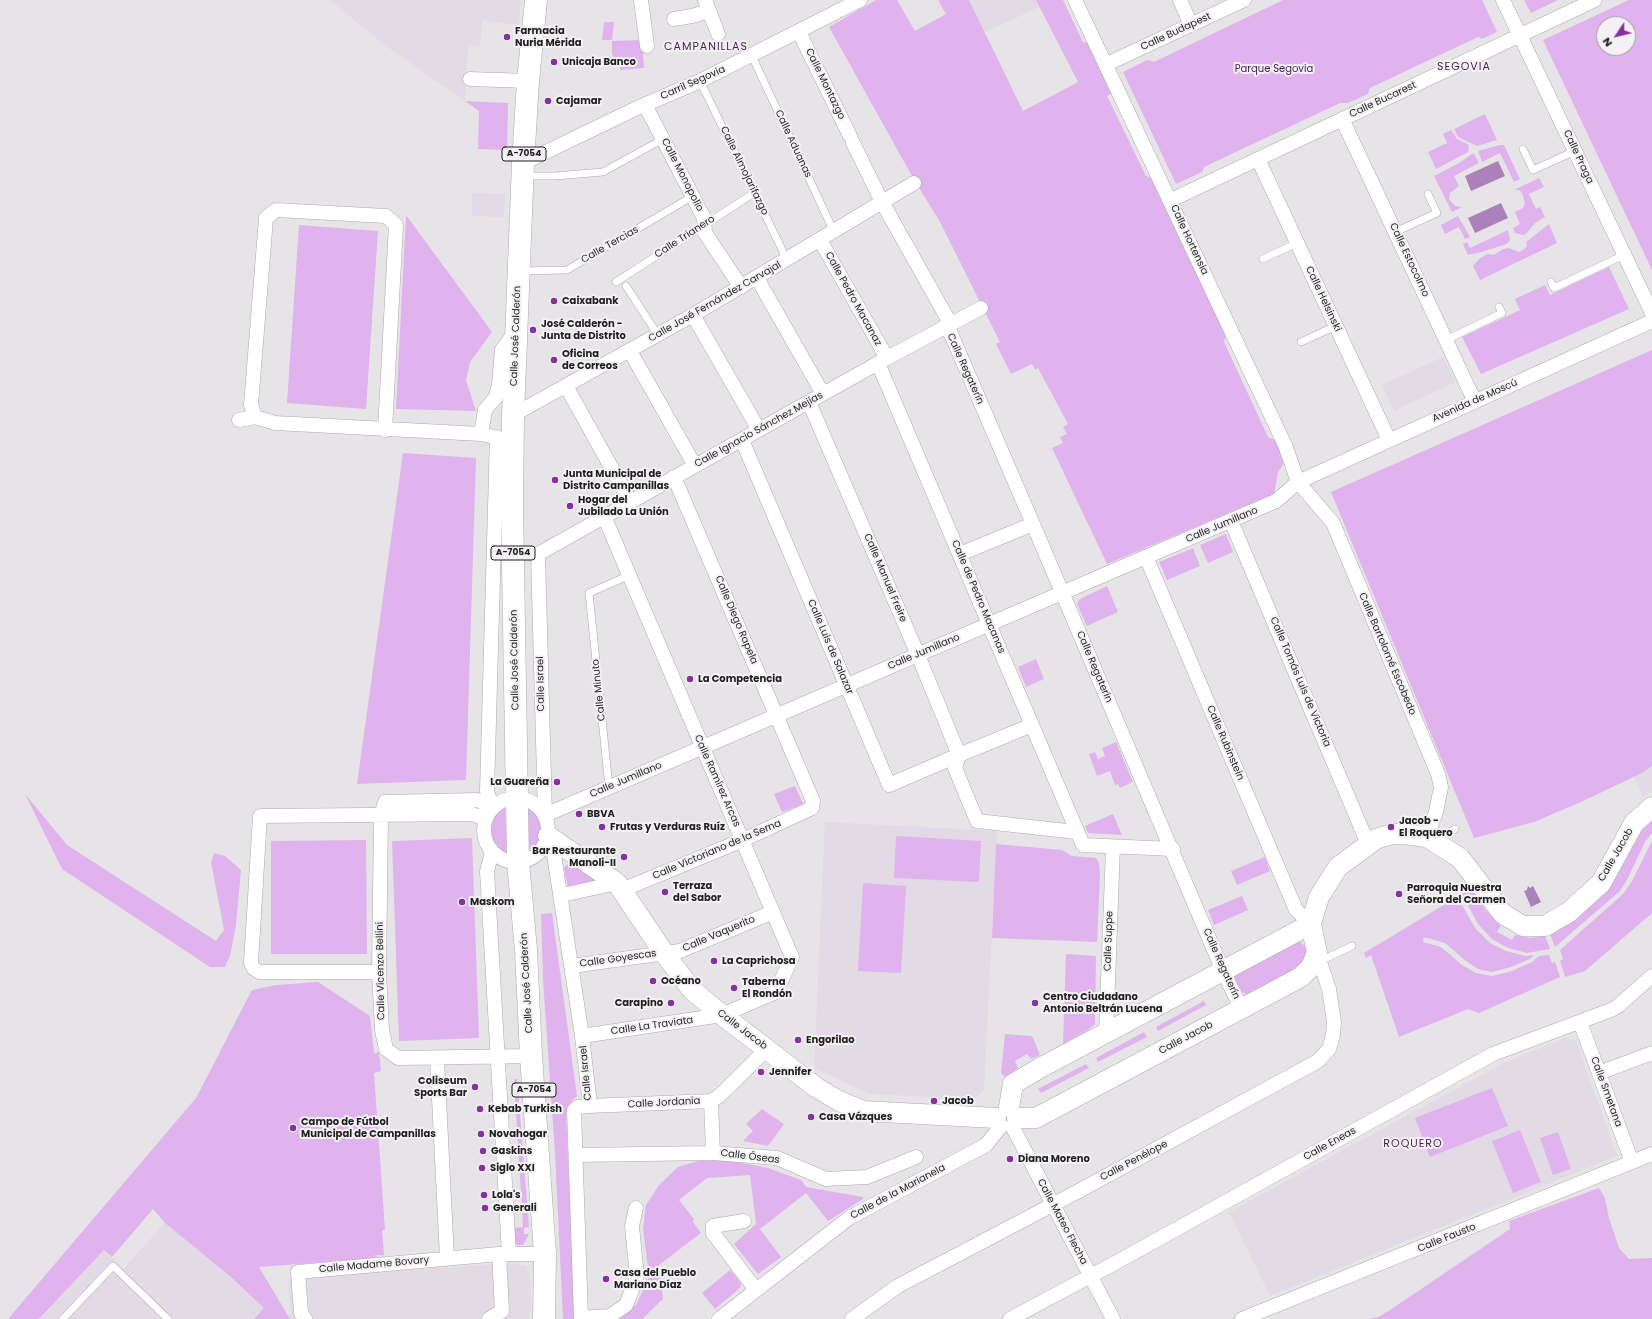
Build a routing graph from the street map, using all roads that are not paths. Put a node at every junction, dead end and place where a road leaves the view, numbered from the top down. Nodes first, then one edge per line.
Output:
1 (536, 0) edge
2 (641, 0) edge
3 (860, 0) edge
4 (1075, 0) edge
5 (1180, 0) edge
6 (1244, 0) edge
7 (1503, 0) edge
8 (1595, 0) edge
9 (707, 5) edge
10 (674, 19) dead end
11 (1191, 25) junction
12 (799, 32) junction
13 (718, 34) dead end
14 (1520, 35) junction
15 (647, 46) dead end
16 (752, 56) junction
17 (1107, 64) junction
18 (470, 79) dead end
19 (528, 81) junction
20 (700, 81) junction
21 (645, 105) junction
22 (1342, 119) junction
23 (663, 140) junction
24 (1523, 149) dead end
25 (1575, 151) junction
26 (1258, 159) junction
27 (523, 169) junction
28 (914, 183) dead end
29 (754, 193) junction
30 (1428, 194) dead end
31 (694, 196) junction
32 (1170, 200) junction
33 (882, 202) junction
34 (704, 224) junction
35 (834, 232) junction
36 (1395, 232) junction
37 (820, 240) junction
38 (1297, 243) junction
39 (1624, 255) junction
40 (1263, 259) dead end
41 (787, 260) junction
42 (519, 271) junction
43 (757, 278) junction
44 (616, 282) dead end
45 (1551, 282) dead end
46 (626, 286) dead end
47 (741, 287) junction
48 (1499, 307) dead end
49 (980, 308) dead end
50 (1652, 313) edge
51 (693, 315) junction
52 (1652, 321) edge
53 (948, 324) junction
54 (1336, 326) junction
55 (516, 331) junction
56 (658, 335) junction
57 (1446, 340) junction
58 (1301, 342) dead end
59 (630, 351) junction
60 (882, 360) junction
61 (566, 386) junction
62 (823, 394) junction
63 (808, 402) junction
64 (1475, 402) junction
65 (513, 415) junction
66 (255, 417) junction
67 (239, 420) dead end
68 (385, 430) junction
69 (759, 430) junction
70 (481, 434) junction
71 (505, 438) junction
72 (742, 440) junction
73 (1389, 440) junction
74 (695, 466) junction
75 (674, 477) junction
76 (1298, 482) junction
77 (630, 502) junction
78 (604, 516) junction
79 (1231, 521) junction
80 (1033, 524) junction
81 (538, 554) joint
82 (960, 554) junction
83 (1146, 557) junction
84 (630, 575) junction
85 (1063, 593) junction
86 (990, 623) junction
87 (918, 654) junction
88 (846, 685) junction
89 (777, 716) junction
90 (1032, 725) junction
91 (703, 748) junction
92 (959, 755) junction
93 (609, 787) junction
94 (518, 797) junction
95 (1652, 807) edge
96 (812, 808) joint
97 (489, 813) junction
98 (545, 815) junction
99 (381, 816) junction
100 (1455, 829) dead end
101 (1076, 832) junction
102 (553, 838) junction
103 (1431, 839) junction
104 (743, 840) junction
105 (1368, 844) junction
106 (1113, 847) junction
107 (1173, 849) junction
108 (492, 852) junction
109 (518, 862) junction
110 (619, 886) junction
111 (562, 895) junction
112 (773, 912) junction
113 (1311, 924) junction
114 (1352, 946) dead end
115 (664, 953) junction
116 (1319, 957) junction
117 (572, 966) junction
118 (1223, 971) junction
119 (379, 972) junction
120 (1652, 976) edge
121 (1241, 1008) junction
122 (722, 1015) junction
123 (1580, 1022) junction
124 (1106, 1034) junction
125 (582, 1036) junction
126 (767, 1049) junction
127 (1652, 1053) edge
128 (531, 1056) junction
129 (497, 1057) junction
130 (437, 1059) junction
131 (1599, 1073) junction
132 (712, 1101) junction
133 (588, 1106) junction
134 (1007, 1119) junction
135 (713, 1153) junction
136 (1652, 1154) edge
137 (576, 1155) junction
138 (916, 1157) dead end
139 (1632, 1162) junction
140 (1054, 1204) junction
141 (636, 1208) dead end
142 (744, 1221) dead end
143 (504, 1254) junction
144 (545, 1254) junction
145 (447, 1258) junction
146 (1091, 1276) junction
147 (756, 1290) junction
148 (581, 1318) edge
149 (63, 1319) edge
150 (168, 1319) edge
151 (305, 1319) edge
152 (489, 1319) edge
153 (544, 1319) edge
154 (719, 1319) edge
155 (852, 1319) edge
156 (1010, 1319) edge
157 (1113, 1319) edge
158 (1242, 1319) edge

1 - 19 main road, Calle José Calderón / A-7054
2 - 15 street
3 - 12 street, Carril Segovia
4 - 17 street, Calle Hortensia
5 - 11 street
6 - 11 street, Calle Budapest
7 - 14 street, Calle Praga
8 - 14 street, Calle Bucarest
9 - 10 street
9 - 13 street
11 - 17 street, Calle Budapest
12 - 16 street, Carril Segovia
12 - 33 street, Calle Montazgo
14 - 22 street, Calle Bucarest
14 - 25 street, Calle Praga
16 - 20 street, Carril Segovia
16 - 35 lane, Calle Aduanas
17 - 32 street, Calle Hortensia
18 - 19 street
19 - 27 main road, Calle José Calderón / A-7054
20 - 21 street, Carril Segovia
20 - 29 lane, Calle Almojarifazgo
21 - 23 street, Calle Monopolio
21 - 27 street, Carril Segovia
22 - 26 street, Calle Bucarest
22 - 36 street, Calle Estocolmo
23 - 27 lane
23 - 31 street, Calle Monopolio
24 - 25 lane
25 - 39 street, Calle Praga
26 - 32 street, Calle Bucarest
26 - 38 street, Calle Helsinski
27 - 42 main road, Calle José Calderón / A-7054
28 - 33 street, Calle José Fernández Carvajal
29 - 34 lane, Calle Trianero
29 - 41 lane, Calle Almojarifazgo
30 - 36 lane
31 - 34 street, Calle Monopolio
31 - 42 lane, Calle Tercias
32 - 76 street, Calle Hortensia
33 - 35 street, Calle José Fernández Carvajal
33 - 53 street, Calle Regaterín
34 - 44 lane, Calle Trianero
34 - 47 street, Calle Monopolio
35 - 37 street, Calle José Fernández Carvajal
36 - 57 street, Calle Estocolmo
37 - 41 street, Calle José Fernández Carvajal
37 - 60 street, Calle Pedro Macanaz
38 - 40 lane
38 - 54 street, Calle Helsinski
39 - 45 lane
39 - 50 street, Calle Praga
41 - 43 street, Calle José Fernández Carvajal
42 - 55 main road, Calle José Calderón / A-7054
43 - 47 street, Calle José Fernández Carvajal
43 - 62 street
46 - 56 lane
47 - 51 street, Calle José Fernández Carvajal
48 - 57 lane
49 - 53 street, Calle Ignacio Sánchez Mejías
51 - 56 street, Calle José Fernández Carvajal
51 - 69 street
52 - 64 street, Avenida de Moscú
53 - 60 street, Calle Ignacio Sánchez Mejías
53 - 80 street, Calle Regaterín
54 - 58 lane
54 - 73 street, Calle Helsinski
55 - 65 main road, Calle José Calderón / A-7054
55 - 70 street
56 - 59 street, Calle José Fernández Carvajal
57 - 64 street, Calle Estocolmo
59 - 61 street, Calle José Fernández Carvajal
59 - 74 street
60 - 62 street, Calle Ignacio Sánchez Mejías
60 - 82 street, Calle de Pedro Macanas
61 - 65 street, Calle José Fernández Carvajal
61 - 77 street
62 - 63 street, Calle Ignacio Sánchez Mejías
63 - 69 street, Calle Ignacio Sánchez Mejías
63 - 87 street, Calle Manuel Freire
64 - 73 street, Avenida de Moscú
65 - 71 main road, Calle José Calderón / A-7054
66 - 67 street
66 - 68 street
66 - 68 street
68 - 70 street
69 - 72 street, Calle Ignacio Sánchez Mejías
70 - 71 street
71 - 94 main road, Calle José Calderón / A-7054
71 - 97 street, Calle José Calderón
72 - 74 street, Calle Ignacio Sánchez Mejías
72 - 88 street, Calle Luis de Salazar
73 - 76 street, Avenida de Moscú
74 - 75 street, Calle Ignacio Sánchez Mejías
75 - 77 street, Calle Ignacio Sánchez Mejías
75 - 89 street, Calle Diego Rapela
76 - 79 street, Calle Jumillano
76 - 103 street, Calle Bartolomé Escobedo
77 - 78 street, Calle Ignacio Sánchez Mejías
78 - 81 street, Calle Ignacio Sánchez Mejías
78 - 84 street, Calle Ramírez Arcas
79 - 83 street, Calle Jumillano
79 - 105 street, Calle Tomás Luis de Victoria
80 - 82 street
80 - 85 street, Calle Regaterín
81 - 98 street, Calle Israel
82 - 86 street, Calle de Pedro Macanas
83 - 85 street, Calle Jumillano
83 - 113 street, Calle Rubinstein
84 - 91 street, Calle Ramírez Arcas
84 - 93 lane, Calle Minuto
85 - 86 street, Calle Jumillano
85 - 107 street, Calle Regaterín
86 - 87 street, Calle Jumillano
86 - 90 street, Calle de Pedro Macanas
87 - 88 street, Calle Jumillano
87 - 92 street, Calle Manuel Freire
88 - 89 street, Calle Jumillano
88 - 92 street, Calle Luis de Salazar
89 - 91 street, Calle Jumillano
89 - 96 street, Calle Diego Rapela
90 - 92 street
90 - 101 street, Calle de Pedro Macanas
91 - 93 street, Calle Jumillano
91 - 104 street, Calle Ramírez Arcas
92 - 101 street, Calle Manuel Freire
93 - 98 street, Calle Jumillano
94 - 97 street
94 - 98 street
94 - 109 main road, Calle José Calderón / A-7054
95 - 103 street, Calle Jacob
96 - 104 street, Calle Victoriano de la Serna
97 - 99 street
97 - 108 street, Calle José Calderón
98 - 102 street, Calle Israel
99 - 119 street, Calle Vicenzo Bellini
99 - 119 street
100 - 103 lane
101 - 106 street
102 - 109 street
102 - 110 street, Calle Jacob
102 - 111 street, Calle Israel
103 - 105 street, Calle Jacob
104 - 110 street, Calle Victoriano de la Serna
104 - 112 street, Calle Ramírez Arcas
105 - 113 street, Calle Jacob
106 - 107 street
106 - 124 street, Calle Suppe
107 - 118 street, Calle Regaterín
108 - 109 street
108 - 129 street
109 - 128 main road, Calle José Calderón / A-7054
110 - 111 street, Calle Victoriano de la Serna
110 - 115 street, Calle Jacob
111 - 117 street, Calle Israel
112 - 115 street, Calle Vaquerito
112 - 122 street, Calle Ramírez Arcas
113 - 116 street, Calle Jacob
113 - 118 street
114 - 116 lane
115 - 117 street, Calle Goyescas
115 - 122 street, Calle Jacob
116 - 121 street, Calle Jacob
116 - 140 street, Calle Penélope
117 - 125 street, Calle Israel
118 - 121 street, Calle Regaterín
118 - 124 street
119 - 130 street, Calle Vicenzo Bellini
120 - 123 street, Calle Eneas
121 - 134 street, Calle Jacob
122 - 125 street, Calle La Traviata
122 - 126 street, Calle Jacob
123 - 131 street, Calle Smetana
123 - 146 street, Calle Eneas
124 - 134 street
125 - 133 street, Calle Israel
126 - 132 street, Calle Jordania
126 - 134 street, Calle Jacob
127 - 131 street
128 - 129 street, Calle Vicenzo Bellini
128 - 144 main road, Calle José Calderón / A-7054
129 - 130 street, Calle Vicenzo Bellini
129 - 143 street
130 - 145 street
131 - 139 street, Calle Smetana
132 - 133 street, Calle Jordania
132 - 135 street
133 - 137 street, Calle Israel
134 - 140 street, Calle Mateo Flecha
134 - 147 street, Calle de la Marianela
135 - 137 street, Calle Óseas
135 - 138 street, Calle Óseas
136 - 139 street, Calle Fausto
137 - 148 street, Calle Israel
139 - 158 street, Calle Fausto
140 - 146 street, Calle Mateo Flecha
140 - 155 street, Calle Penélope
141 - 148 street
142 - 147 street
143 - 144 street, Calle Madame Bovary
143 - 145 street, Calle Madame Bovary
143 - 152 street
144 - 153 main road, Calle José Calderón / A-7054
145 - 151 street, Calle Madame Bovary
146 - 156 street, Calle Eneas
146 - 157 street, Calle Mateo Flecha
147 - 154 street, Calle de la Marianela
149 - 150 lane

